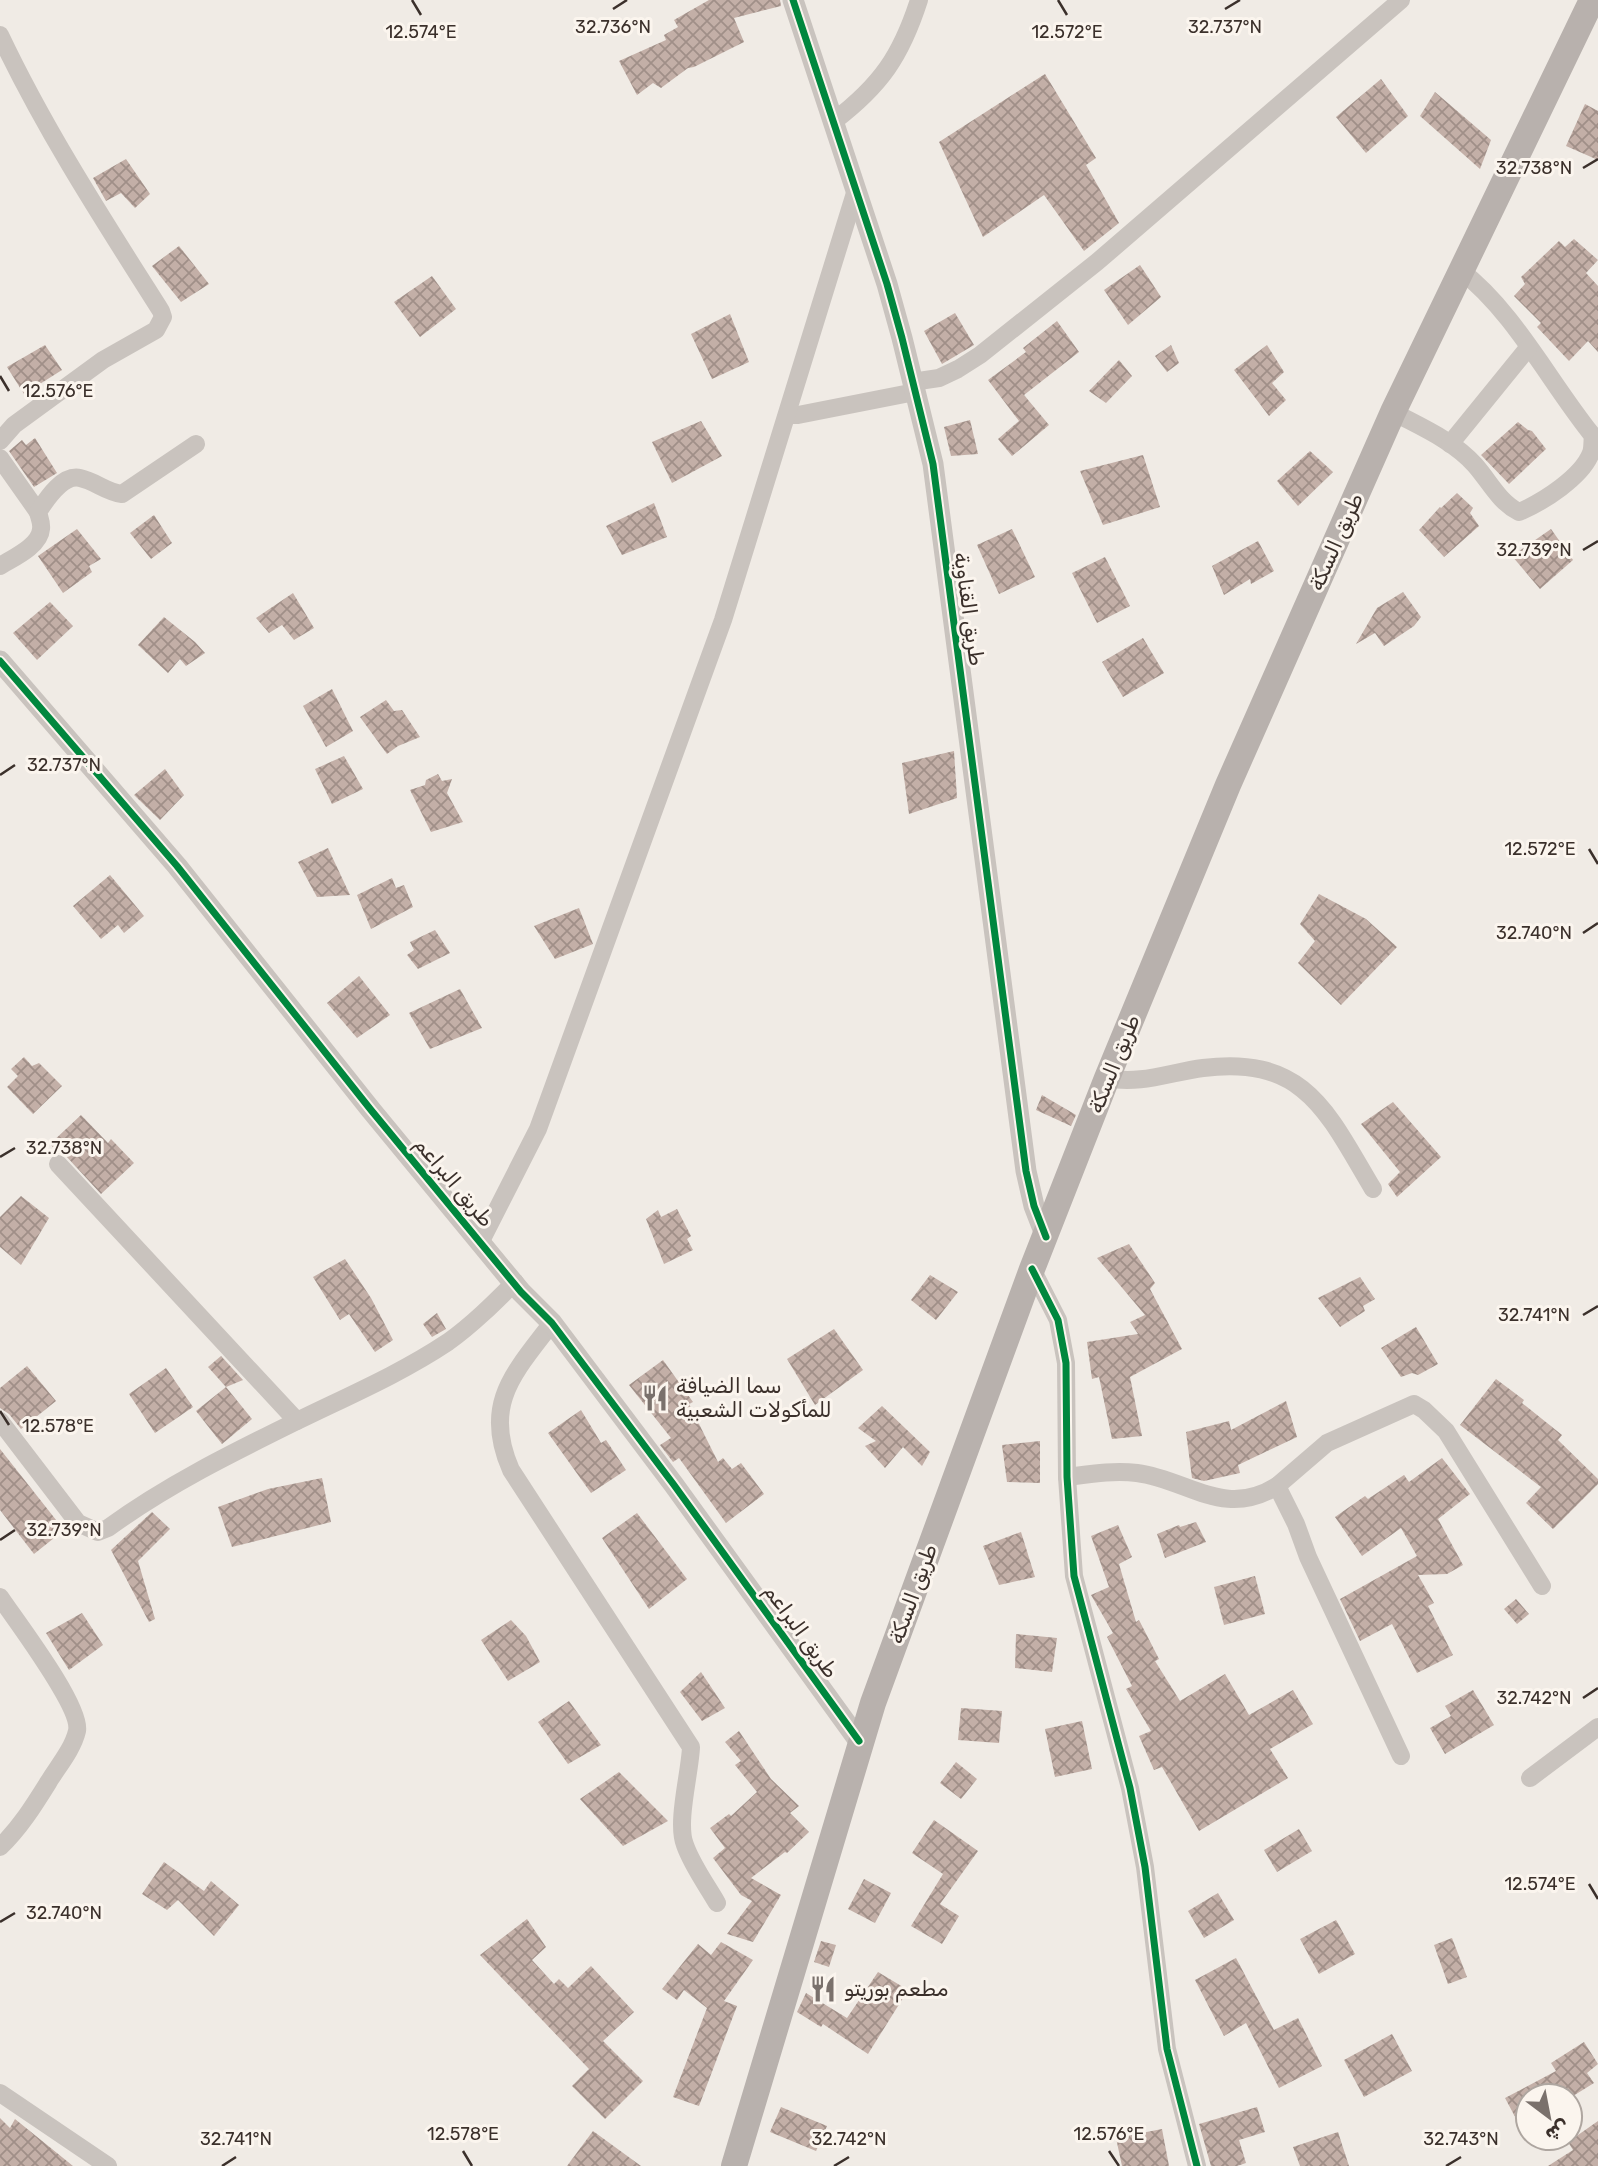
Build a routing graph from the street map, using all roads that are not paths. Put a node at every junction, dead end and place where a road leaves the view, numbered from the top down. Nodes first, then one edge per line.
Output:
1 (793, 0) edge
2 (919, 0) edge
3 (1401, 0) edge
4 (1592, 0) edge
5 (0, 36) edge
6 (834, 121) junction
7 (856, 190) junction
8 (1460, 270) junction
9 (1528, 348) junction
10 (913, 387) junction
11 (1393, 412) junction
12 (788, 415) junction
13 (1595, 434) edge
14 (0, 440) edge
15 (196, 444) dead end
16 (1450, 444) junction
17 (0, 458) edge
18 (37, 512) junction
19 (0, 566) edge
20 (0, 660) edge
21 (1107, 1078) junction
22 (58, 1164) dead end
23 (1373, 1189) dead end
24 (1046, 1237) junction
25 (481, 1241) junction
26 (1032, 1269) junction
27 (515, 1282) junction
28 (552, 1323) junction
29 (0, 1421) edge
30 (297, 1421) junction
31 (1067, 1477) junction
32 (1277, 1486) junction
33 (1542, 1586) dead end
34 (0, 1597) edge
35 (1598, 1727) edge
36 (859, 1741) junction
37 (1401, 1756) dead end
38 (1530, 1778) dead end
39 (0, 1847) edge
40 (717, 1903) dead end
41 (0, 2093) edge
42 (108, 2166) edge
43 (734, 2166) edge
44 (1197, 2166) edge

1 - 6 street, طريق القناوية
2 - 6 street
3 - 10 street
4 - 8 main road, طريق السكة
5 - 14 street
6 - 7 street, طريق القناوية
7 - 10 street, طريق القناوية
7 - 12 street
8 - 9 street
8 - 11 main road, طريق السكة
9 - 13 street
9 - 16 street
10 - 12 street
10 - 24 street, طريق القناوية
11 - 16 street
11 - 21 main road, طريق السكة
12 - 25 street
13 - 16 street
15 - 18 street
17 - 18 street
18 - 19 street
20 - 25 street, طريق البراعم
21 - 23 street
21 - 24 main road, طريق السكة
22 - 30 street
24 - 26 main road, طريق السكة
25 - 27 street, طريق البراعم
26 - 31 street
26 - 36 main road, طريق السكة
27 - 28 street, طريق البراعم
27 - 30 street
28 - 36 street, طريق البراعم
28 - 40 street
29 - 30 street
31 - 32 street
31 - 44 street
32 - 33 street
32 - 37 street
34 - 39 street
35 - 38 street
36 - 43 main road, طريق السكة
41 - 42 street

